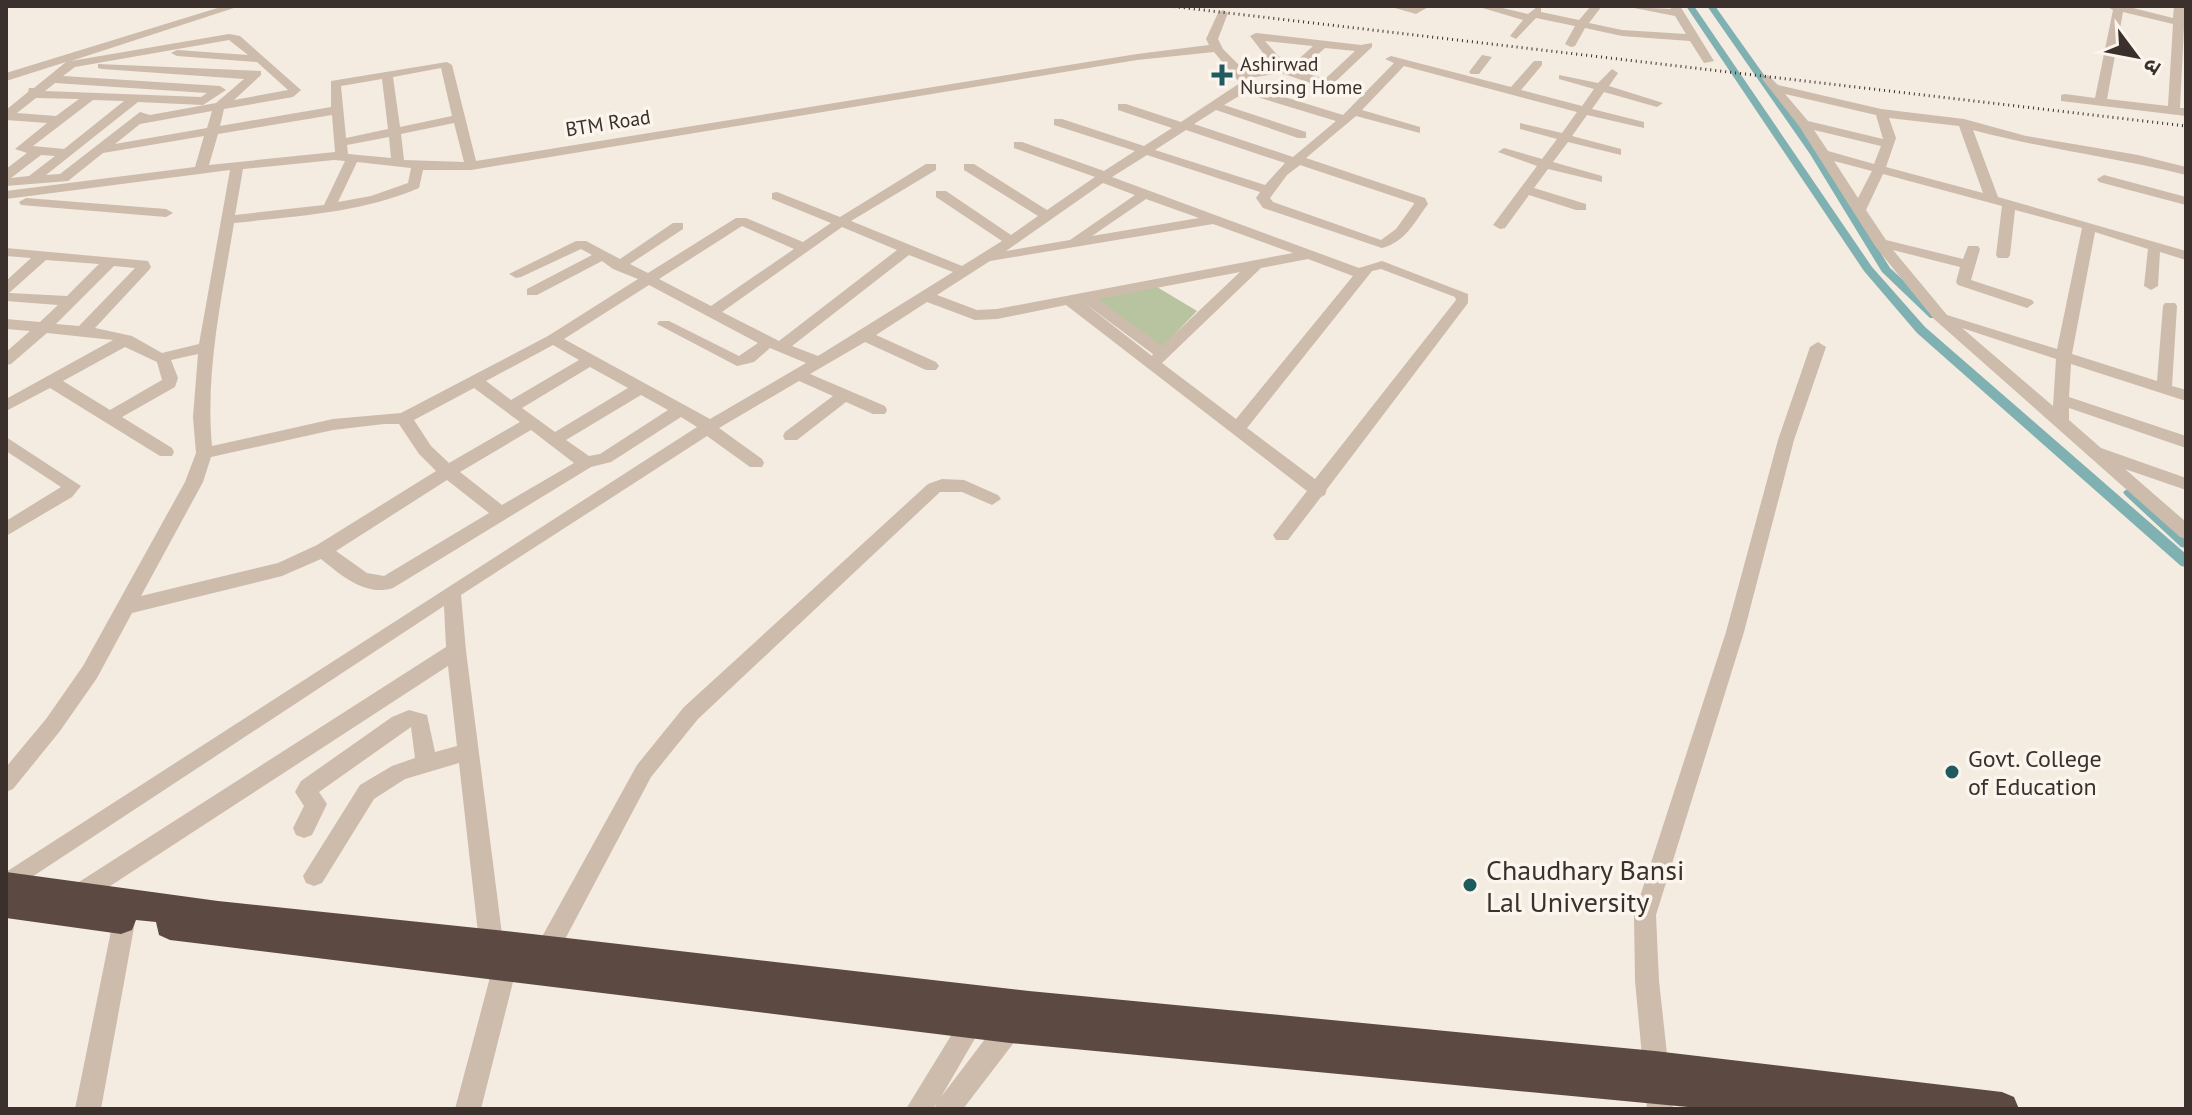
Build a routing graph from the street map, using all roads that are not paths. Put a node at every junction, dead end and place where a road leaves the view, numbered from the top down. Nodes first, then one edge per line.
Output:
1 (235, 6) edge
2 (1393, 6) edge
3 (1425, 6) edge
4 (1481, 6) edge
5 (1567, 6) edge
6 (1597, 6) edge
7 (2179, 6) edge
8 (1634, 7) edge
9 (2116, 7) edge
10 (1225, 10) edge
11 (1678, 10) edge
12 (1535, 13) edge
13 (1556, 20) junction
14 (2181, 23) edge
15 (1581, 25) junction
16 (1516, 36) dead end
17 (1695, 38) junction
18 (216, 39) junction
19 (1323, 43) junction
20 (1571, 44) dead end
21 (1215, 48) junction
22 (149, 51) junction
23 (198, 55) junction
24 (1486, 57) dead end
25 (1396, 60) junction
26 (68, 61) junction
27 (1708, 61) dead end
28 (261, 63) junction
29 (1538, 63) dead end
30 (179, 71) junction
31 (1286, 71) junction
32 (23, 72) junction
33 (1475, 72) junction
34 (1612, 73) dead end
35 (387, 74) junction
36 (254, 76) junction
37 (6, 77) edge
38 (1563, 77) dead end
39 (53, 79) junction
40 (1242, 81) junction
41 (1326, 84) junction
42 (161, 86) junction
43 (1601, 87) junction
44 (1515, 89) junction
45 (220, 90) junction
46 (237, 91) junction
47 (1355, 92) junction
48 (35, 94) junction
49 (88, 98) junction
50 (2065, 98) dead end
51 (133, 100) junction
52 (162, 101) junction
53 (2100, 102) junction
54 (1657, 103) dead end
55 (1215, 106) junction
56 (219, 107) junction
57 (1122, 107) dead end
58 (337, 110) junction
59 (1585, 111) junction
60 (2180, 111) edge
61 (1881, 113) junction
62 (1343, 116) junction
63 (459, 118) junction
64 (58, 120) junction
65 (137, 121) junction
66 (1058, 122) dead end
67 (1802, 123) junction
68 (1964, 123) junction
69 (1640, 125) dead end
70 (1182, 126) junction
71 (1524, 126) dead end
72 (1416, 130) dead end
73 (212, 131) junction
74 (394, 132) junction
75 (1302, 135) dead end
76 (1565, 137) junction
77 (6, 144) edge
78 (1888, 144) junction
79 (1018, 145) dead end
80 (32, 148) junction
81 (100, 150) junction
82 (1143, 151) junction
83 (345, 152) junction
84 (1504, 152) dead end
85 (1617, 152) dead end
86 (67, 153) junction
87 (1821, 153) junction
88 (1297, 161) junction
89 (398, 162) junction
90 (418, 164) junction
91 (1545, 164) junction
92 (237, 166) junction
93 (471, 166) junction
94 (931, 167) dead end
95 (969, 167) dead end
96 (1879, 169) junction
97 (201, 170) junction
98 (2186, 171) edge
99 (6, 175) edge
100 (1103, 177) junction
101 (1597, 179) dead end
102 (2104, 179) dead end
103 (6, 182) edge
104 (1266, 190) junction
105 (1525, 190) junction
106 (941, 194) dead end
107 (17, 196) edge
108 (777, 196) dead end
109 (1142, 196) junction
110 (1992, 200) junction
111 (2186, 201) edge
112 (2009, 204) junction
113 (330, 206) junction
114 (1581, 207) dead end
115 (1858, 212) junction
116 (166, 213) dead end
117 (1048, 216) junction
118 (226, 220) junction
119 (1211, 220) junction
120 (841, 222) junction
121 (1500, 225) dead end
122 (678, 226) dead end
123 (2089, 226) junction
124 (1011, 241) junction
125 (1880, 243) junction
126 (1071, 244) junction
127 (2156, 247) junction
128 (804, 248) junction
129 (907, 249) junction
130 (1973, 249) dead end
131 (7, 253) edge
132 (1307, 255) junction
133 (2003, 255) dead end
134 (42, 256) junction
135 (601, 256) junction
136 (2186, 256) edge
137 (987, 257) junction
138 (112, 260) junction
139 (1969, 265) junction
140 (618, 266) junction
141 (1255, 266) junction
142 (964, 272) junction
143 (516, 274) dead end
144 (1362, 274) junction
145 (645, 280) junction
146 (2151, 286) dead end
147 (6, 289) edge
148 (532, 292) dead end
149 (926, 296) junction
150 (6, 297) edge
151 (1076, 297) junction
152 (70, 301) junction
153 (2027, 303) dead end
154 (2170, 306) dead end
155 (711, 313) junction
156 (1939, 316) junction
157 (6, 324) edge
158 (664, 324) dead end
159 (44, 327) junction
160 (84, 330) junction
161 (864, 336) junction
162 (127, 339) junction
163 (553, 339) junction
164 (774, 345) junction
165 (206, 347) junction
166 (1818, 347) dead end
167 (163, 358) junction
168 (1157, 359) junction
169 (2065, 359) junction
170 (6, 360) edge
171 (590, 360) junction
172 (820, 363) junction
173 (931, 366) dead end
174 (798, 375) junction
175 (475, 381) junction
176 (52, 382) junction
177 (640, 388) junction
178 (2164, 389) junction
179 (2186, 396) edge
180 (842, 397) junction
181 (2059, 399) junction
182 (6, 406) edge
183 (511, 407) junction
184 (680, 410) junction
185 (879, 410) dead end
186 (110, 417) junction
187 (403, 419) junction
188 (531, 423) junction
189 (2061, 423) junction
190 (708, 427) junction
191 (1238, 428) junction
192 (791, 436) dead end
193 (554, 440) junction
194 (2186, 442) edge
195 (6, 443) edge
196 (166, 452) dead end
197 (2095, 452) junction
198 (204, 453) junction
199 (586, 463) junction
200 (756, 463) dead end
201 (450, 470) junction
202 (2186, 484) edge
203 (1319, 491) junction
204 (992, 499) dead end
205 (502, 515) junction
206 (6, 529) edge
207 (2186, 532) edge
208 (1282, 535) dead end
209 (323, 550) junction
210 (452, 593) junction
211 (127, 607) junction
212 (456, 651) junction
213 (469, 751) junction
214 (426, 763) junction
215 (6, 783) edge
216 (304, 828) dead end
217 (314, 876) dead end
218 (6, 885) edge
219 (74, 897) junction
220 (6, 904) edge
221 (125, 912) junction
222 (546, 952) junction
223 (498, 954) junction
224 (979, 1012) junction
225 (1019, 1017) junction
226 (1657, 1088) edge
227 (88, 1109) edge
228 (468, 1109) edge
229 (919, 1109) edge
230 (947, 1109) edge
231 (1845, 1109) edge
232 (2002, 1109) edge

1 - 26 street
2 - 3 street
4 - 12 street
5 - 13 street
6 - 15 street
7 - 14 street
8 - 11 street
9 - 14 street
9 - 53 street
10 - 21 street
11 - 17 street
12 - 13 street
12 - 16 street
13 - 15 street
14 - 60 street
15 - 17 street
15 - 20 street
17 - 27 street
18 - 22 street
18 - 23 street
18 - 28 street
19 - 31 street
19 - 31 street
19 - 41 street
21 - 40 street
21 - 93 street, BTM Road
22 - 23 street
22 - 26 street
23 - 28 street
23 - 30 street
24 - 33 street
25 - 33 street
25 - 44 street
25 - 47 street
25 - 62 street
26 - 30 street
26 - 32 street
26 - 39 street
28 - 36 street
28 - 56 street
29 - 44 street
30 - 36 street
30 - 42 street
31 - 40 street
31 - 41 street
32 - 37 street
32 - 48 street
33 - 44 street
34 - 43 street
35 - 58 street
35 - 63 street
35 - 74 street
36 - 46 street
38 - 43 street
39 - 42 street
39 - 48 street
40 - 55 street
40 - 62 street
41 - 47 street
42 - 45 street
43 - 54 street
43 - 59 street
44 - 59 street
45 - 46 street
45 - 52 street
46 - 56 street
47 - 62 street
48 - 49 street
48 - 64 street
49 - 51 street
49 - 64 street
50 - 53 street
51 - 52 street
51 - 86 street
52 - 65 street
53 - 60 street
55 - 70 street
55 - 75 street
56 - 65 street
56 - 73 street
57 - 70 street
58 - 73 street
58 - 83 street
59 - 69 street
59 - 76 street
61 - 67 street
61 - 68 street
61 - 78 street
62 - 72 street
62 - 88 street
63 - 74 street
63 - 93 street
64 - 80 street
65 - 81 street
66 - 82 street
67 - 78 street
67 - 87 street
68 - 98 street
68 - 110 street
70 - 82 street
70 - 88 street
71 - 76 street
73 - 81 street
73 - 97 street
74 - 83 street
74 - 89 street
76 - 85 street
76 - 91 street
77 - 80 street
78 - 96 street
79 - 100 street
80 - 86 street
80 - 99 street
81 - 107 street
82 - 100 street
82 - 104 street
83 - 89 street, BTM Road
83 - 92 street, BTM Road
83 - 113 street
84 - 91 street
86 - 107 street
87 - 96 street
87 - 115 street
88 - 104 street
88 - 104 street
89 - 90 street, BTM Road
90 - 93 street, BTM Road
90 - 113 street
91 - 101 street
91 - 105 street
92 - 97 street, BTM Road
92 - 118 street
94 - 120 street
95 - 117 street
96 - 110 street
96 - 115 street
97 - 107 street, BTM Road
100 - 109 street
100 - 117 street
102 - 111 street
103 - 107 street
105 - 114 street
105 - 121 street
106 - 124 street
107 - 116 street
108 - 120 street
109 - 119 street
109 - 126 street
110 - 112 street
112 - 123 street
112 - 133 street
113 - 118 street
115 - 125 street
117 - 124 street
118 - 165 street
119 - 126 street
119 - 132 street
120 - 128 street
120 - 129 street
122 - 140 street
123 - 127 street
123 - 169 street
124 - 137 street
125 - 139 street
125 - 156 street
126 - 137 street
127 - 136 street
127 - 146 street
128 - 145 street
128 - 155 street
129 - 142 street
129 - 164 street
130 - 139 street
131 - 134 street
132 - 141 street
132 - 144 street
134 - 138 street
134 - 147 street
135 - 140 street
135 - 143 street
135 - 148 street
137 - 142 street
138 - 152 street
138 - 160 street
139 - 153 street
140 - 145 street
141 - 151 street
141 - 168 street
142 - 149 street
144 - 191 street
144 - 203 street
145 - 155 street
145 - 163 street
149 - 151 street
149 - 161 street
150 - 152 street
151 - 168 street
152 - 159 street
154 - 178 street
155 - 164 street
156 - 169 street
156 - 189 street
157 - 159 street
158 - 164 street
159 - 160 street
159 - 170 street
160 - 162 street
161 - 172 street
161 - 173 street
162 - 167 street
162 - 176 street
163 - 171 street
163 - 175 street
164 - 172 street
165 - 167 street
165 - 198 street
166 - 226 street
167 - 186 street
168 - 191 street
169 - 178 street
169 - 181 street
171 - 177 street
171 - 183 street
172 - 174 street
174 - 180 street
174 - 190 street
175 - 183 street
175 - 187 street
176 - 182 street
176 - 186 street
177 - 184 street
177 - 193 street
178 - 179 street
180 - 185 street
180 - 192 street
181 - 189 street
181 - 194 street
183 - 188 street
184 - 190 street
184 - 199 street
186 - 196 street
187 - 198 street
187 - 201 street
188 - 193 street
188 - 201 street
189 - 197 street
190 - 200 street
190 - 210 street
191 - 203 street
193 - 199 street
195 - 206 street
197 - 202 street
197 - 207 street
198 - 211 street
199 - 205 street
201 - 205 street
201 - 209 street
203 - 208 street
204 - 222 street
205 - 209 street
209 - 211 street
210 - 212 street
210 - 218 street
211 - 215 street
212 - 213 street
212 - 219 street
213 - 214 street
213 - 223 street
214 - 216 street
214 - 217 street
218 - 219 highway
219 - 221 highway
220 - 221 highway
221 - 223 highway
221 - 227 street
222 - 223 highway
222 - 224 highway
223 - 224 highway
223 - 228 street
224 - 225 highway
224 - 229 street
225 - 226 highway
225 - 230 street
226 - 231 highway
226 - 232 highway

